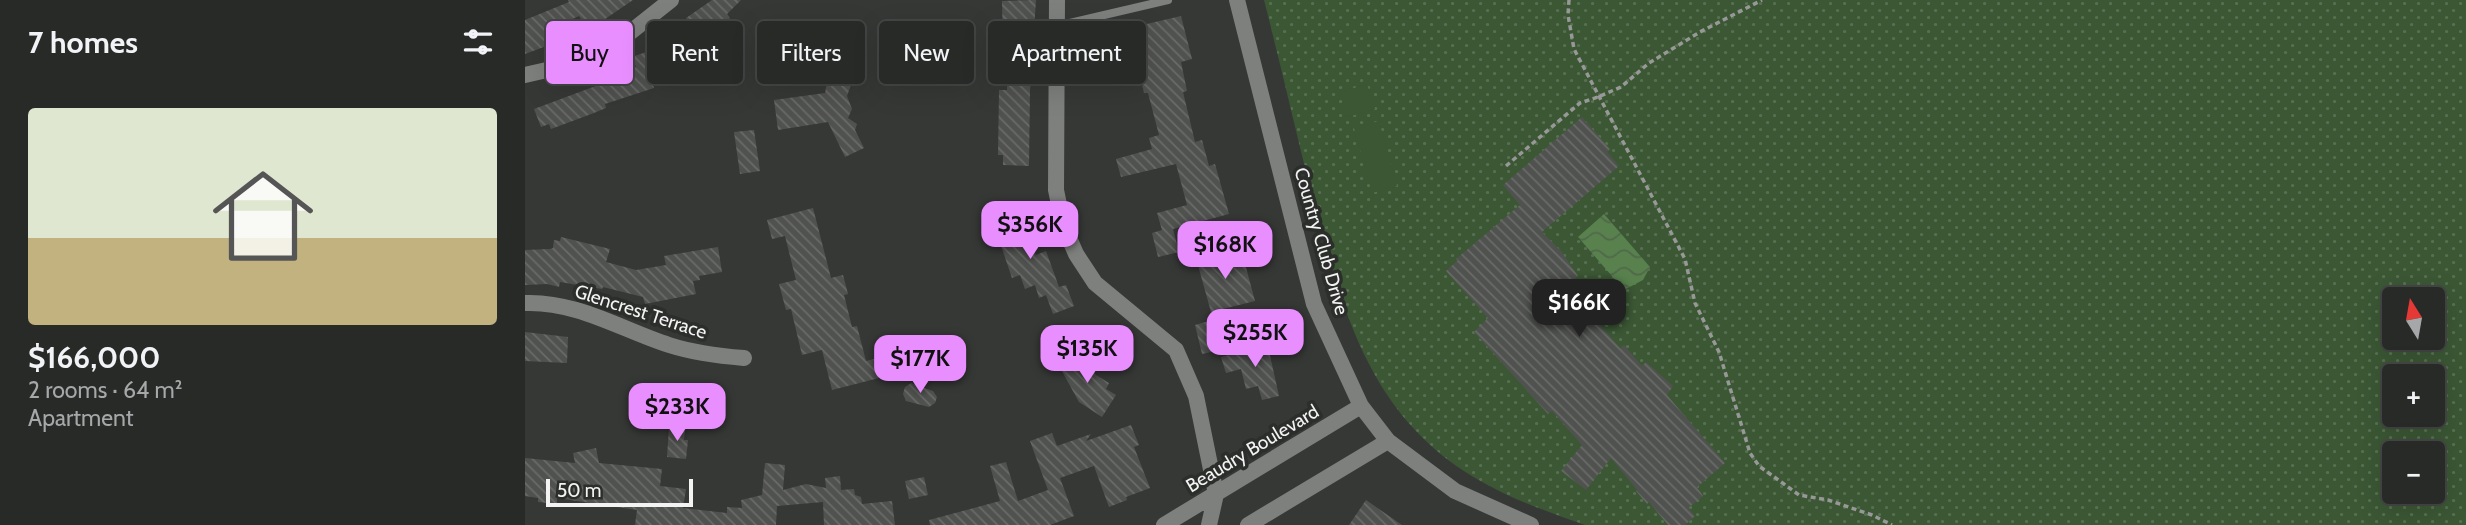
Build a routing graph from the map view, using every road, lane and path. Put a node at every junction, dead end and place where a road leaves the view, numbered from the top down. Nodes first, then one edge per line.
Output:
1 (671, 0) edge
2 (1058, 0) edge
3 (1168, 0) edge
4 (1237, 0) edge
5 (1569, 0) edge
6 (1762, 0) edge
7 (1057, 21) edge
8 (1078, 21) edge
9 (525, 75) edge
10 (1057, 84) edge
11 (1598, 97) junction
12 (1506, 166) dead end
13 (525, 303) edge
14 (744, 358) dead end
15 (1361, 406) junction
16 (1388, 441) junction
17 (1216, 494) junction
18 (1164, 525) edge
19 (1209, 525) edge
20 (1248, 525) edge
21 (1531, 525) edge
22 (1892, 525) edge

1 - 9 street
2 - 7 street
3 - 8 lane
4 - 15 street, Country Club Drive
5 - 11 path
6 - 11 path
10 - 17 street
11 - 12 path
11 - 22 path
13 - 14 street, Glencrest Terrace
15 - 16 street, Country Club Drive
15 - 17 street, Beaudry Boulevard
16 - 20 street
16 - 21 street, Country Club Drive
17 - 18 street, Beaudry Boulevard
17 - 19 street

